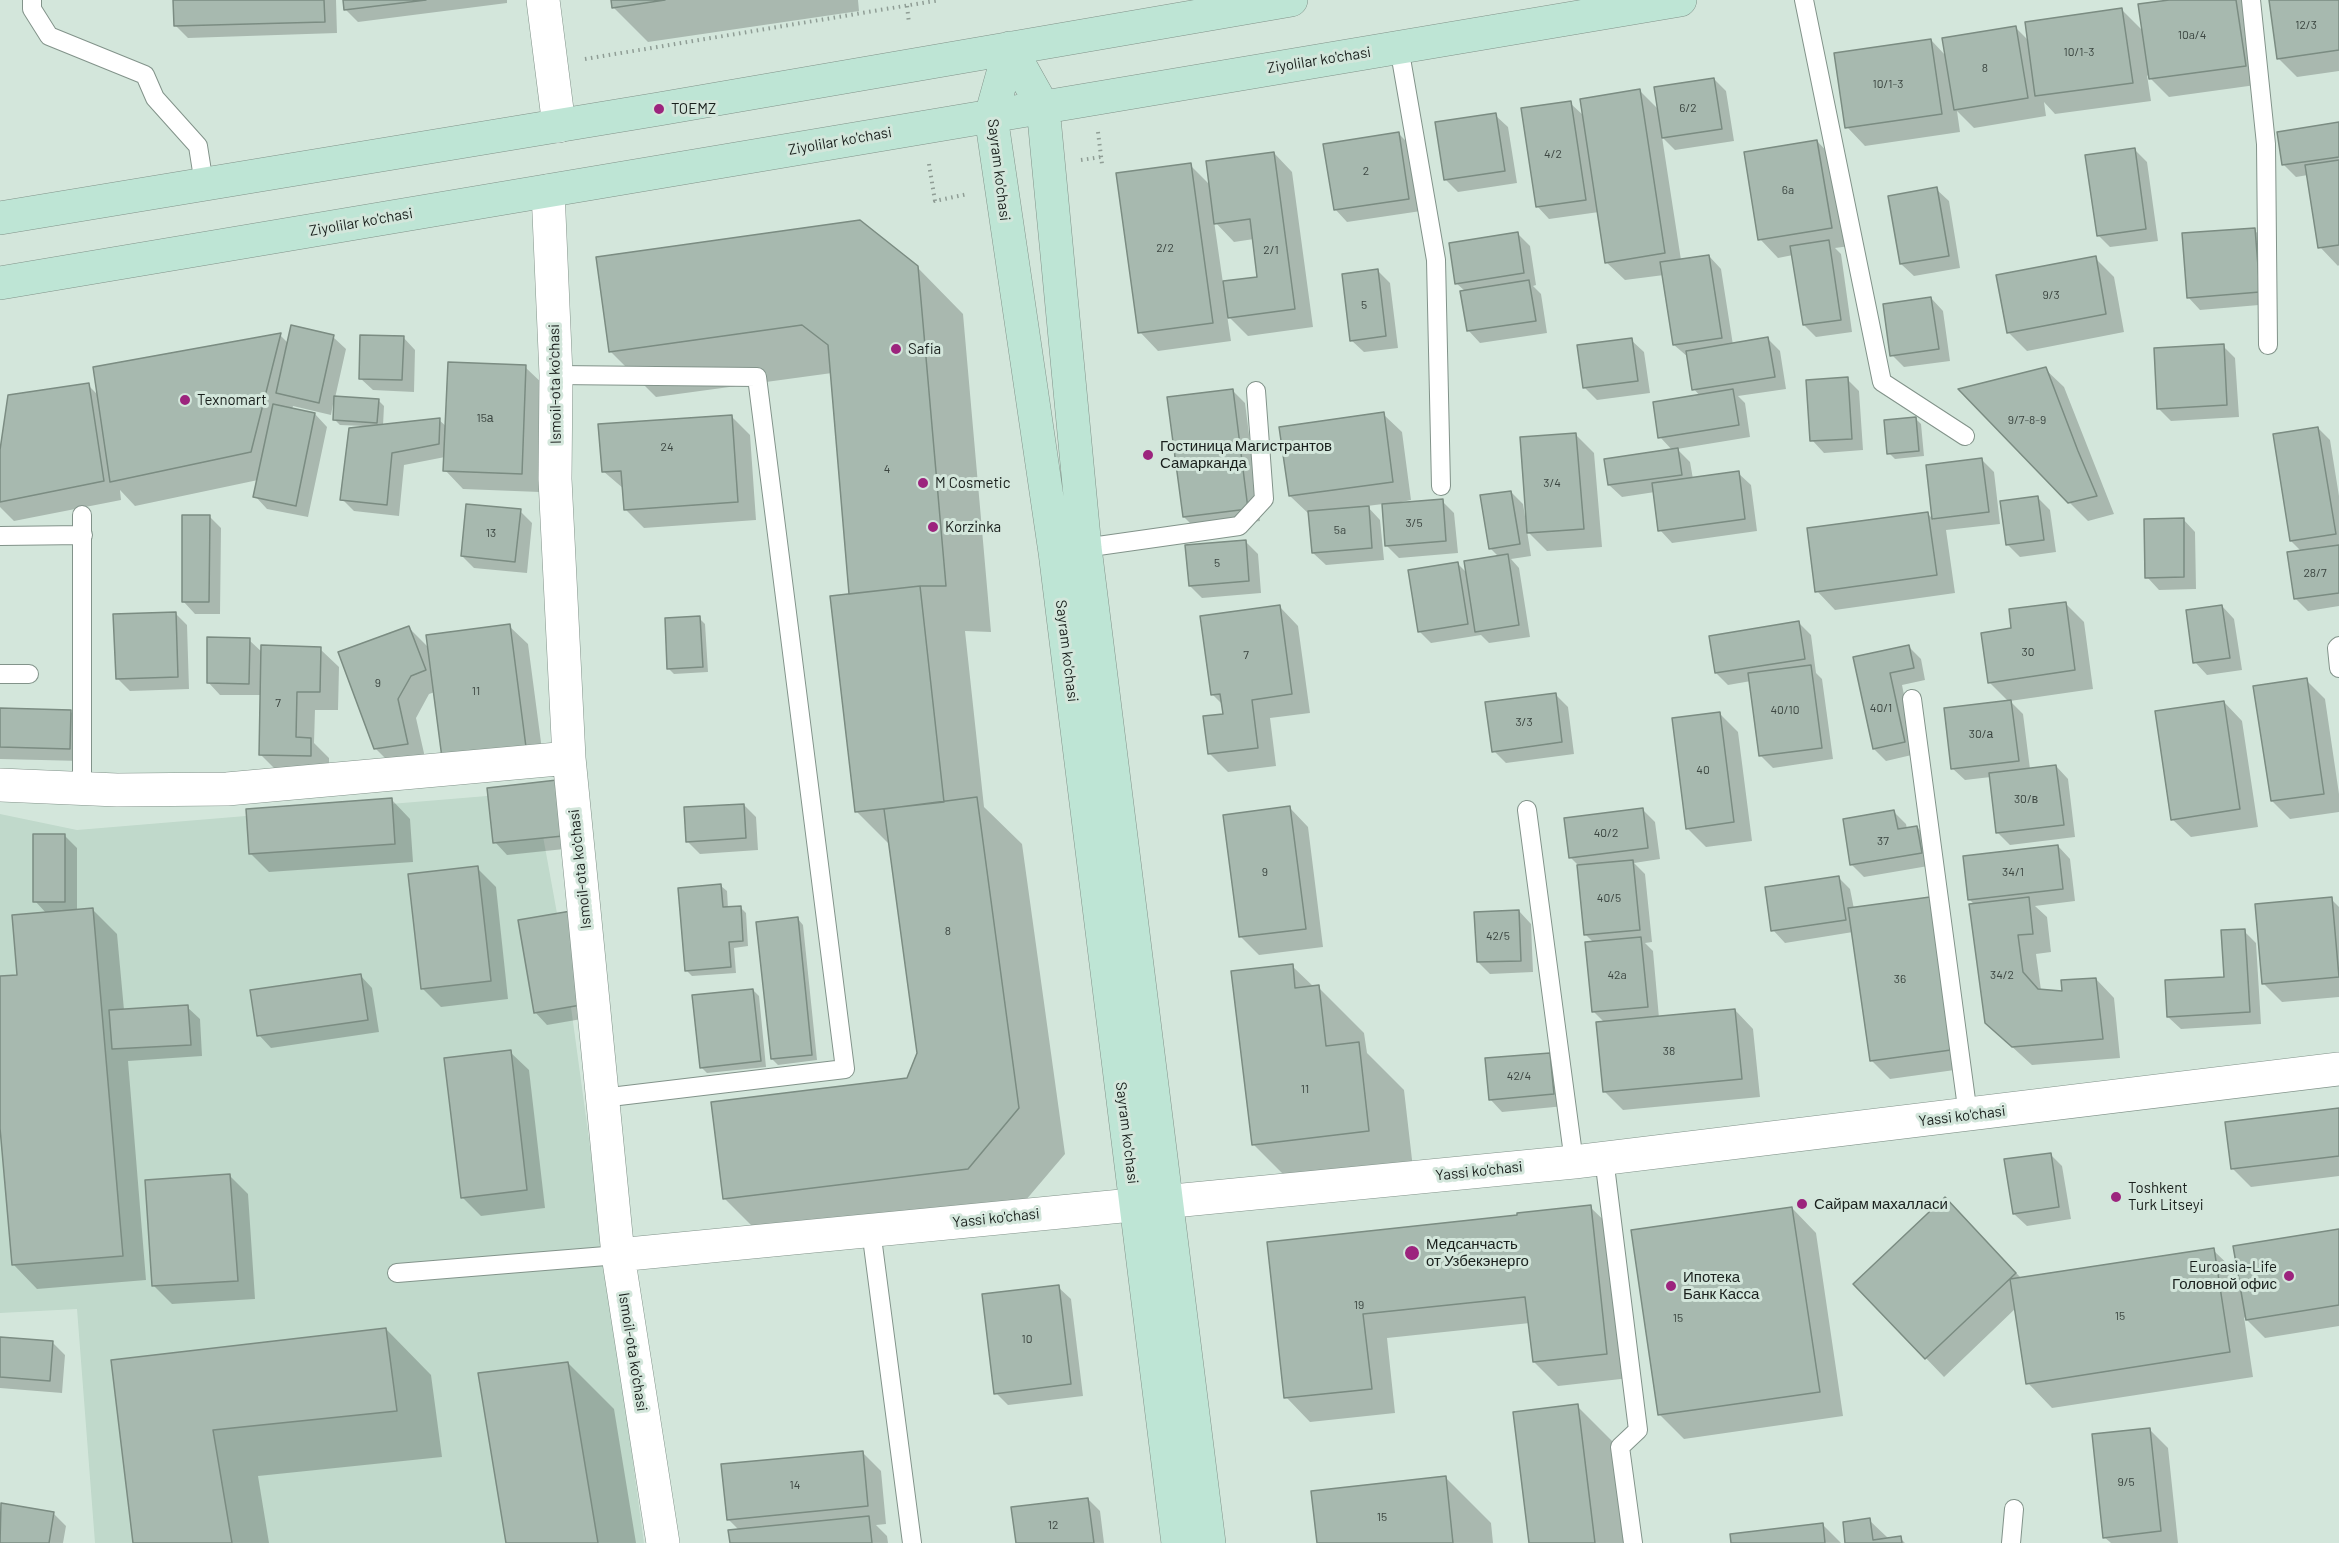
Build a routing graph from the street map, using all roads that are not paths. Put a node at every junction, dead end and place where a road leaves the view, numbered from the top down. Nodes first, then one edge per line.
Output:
1 (32, 0) edge
2 (543, 0) edge
3 (1291, 0) edge
4 (1680, 0) edge
5 (1804, 0) edge
6 (2252, 0) edge
7 (1399, 47) junction
8 (1010, 48) junction
9 (1043, 107) junction
10 (991, 116) junction
11 (559, 126) junction
12 (204, 184) junction
13 (548, 191) junction
14 (0, 218) edge
15 (0, 283) edge
16 (2268, 345) dead end
17 (556, 375) junction
18 (1256, 391) dead end
19 (1965, 436) dead end
20 (1441, 486) dead end
21 (82, 514) dead end
22 (83, 534) junction
23 (0, 536) edge
24 (1070, 550) junction
25 (2339, 646) edge
26 (2339, 668) edge
27 (0, 674) edge
28 (29, 674) dead end
29 (1912, 699) dead end
30 (570, 758) junction
31 (0, 785) edge
32 (82, 789) junction
33 (1527, 810) dead end
34 (2339, 1069) edge
35 (602, 1098) junction
36 (1968, 1115) junction
37 (1589, 1160) junction
38 (1151, 1203) junction
39 (871, 1230) junction
40 (618, 1255) junction
41 (397, 1273) dead end
42 (2014, 1509) dead end
43 (663, 1543) edge
44 (912, 1543) edge
45 (1178, 1543) edge
46 (1209, 1543) edge
47 (1633, 1543) edge
48 (2011, 1543) edge

1 - 12 lane
2 - 11 street
3 - 8 main road
4 - 7 main road, Ziyolilar ko'chasi
5 - 19 lane
6 - 16 lane
7 - 9 main road, Ziyolilar ko'chasi
7 - 20 lane
8 - 9 main road, Sayram ko'chasi
8 - 10 main road, Sayram ko'chasi
8 - 11 main road
9 - 10 main road, Ziyolilar ko'chasi
9 - 24 main road, Sayram ko'chasi
10 - 13 main road, Ziyolilar ko'chasi
10 - 24 main road, Sayram ko'chasi
11 - 12 main road
12 - 14 main road
13 - 15 main road, Ziyolilar ko'chasi
13 - 17 street, Ismoil-ota ko'chasi
17 - 30 street, Ismoil-ota ko'chasi
17 - 35 lane
18 - 24 lane
21 - 22 lane
22 - 23 lane
22 - 32 lane
24 - 38 main road, Sayram ko'chasi
25 - 26 lane
27 - 28 lane
29 - 36 lane
30 - 32 street
30 - 35 street, Ismoil-ota ko'chasi
31 - 32 street
33 - 37 lane
34 - 36 street, Yassi ko'chasi
35 - 40 street, Ismoil-ota ko'chasi
36 - 37 street, Yassi ko'chasi
37 - 38 street, Yassi ko'chasi
37 - 47 lane
38 - 39 street, Yassi ko'chasi
38 - 45 main road, Sayram ko'chasi
38 - 46 main road, Sayram ko'chasi
39 - 40 street, Yassi ko'chasi
39 - 44 lane
40 - 41 lane
40 - 43 street, Ismoil-ota ko'chasi
42 - 48 lane

